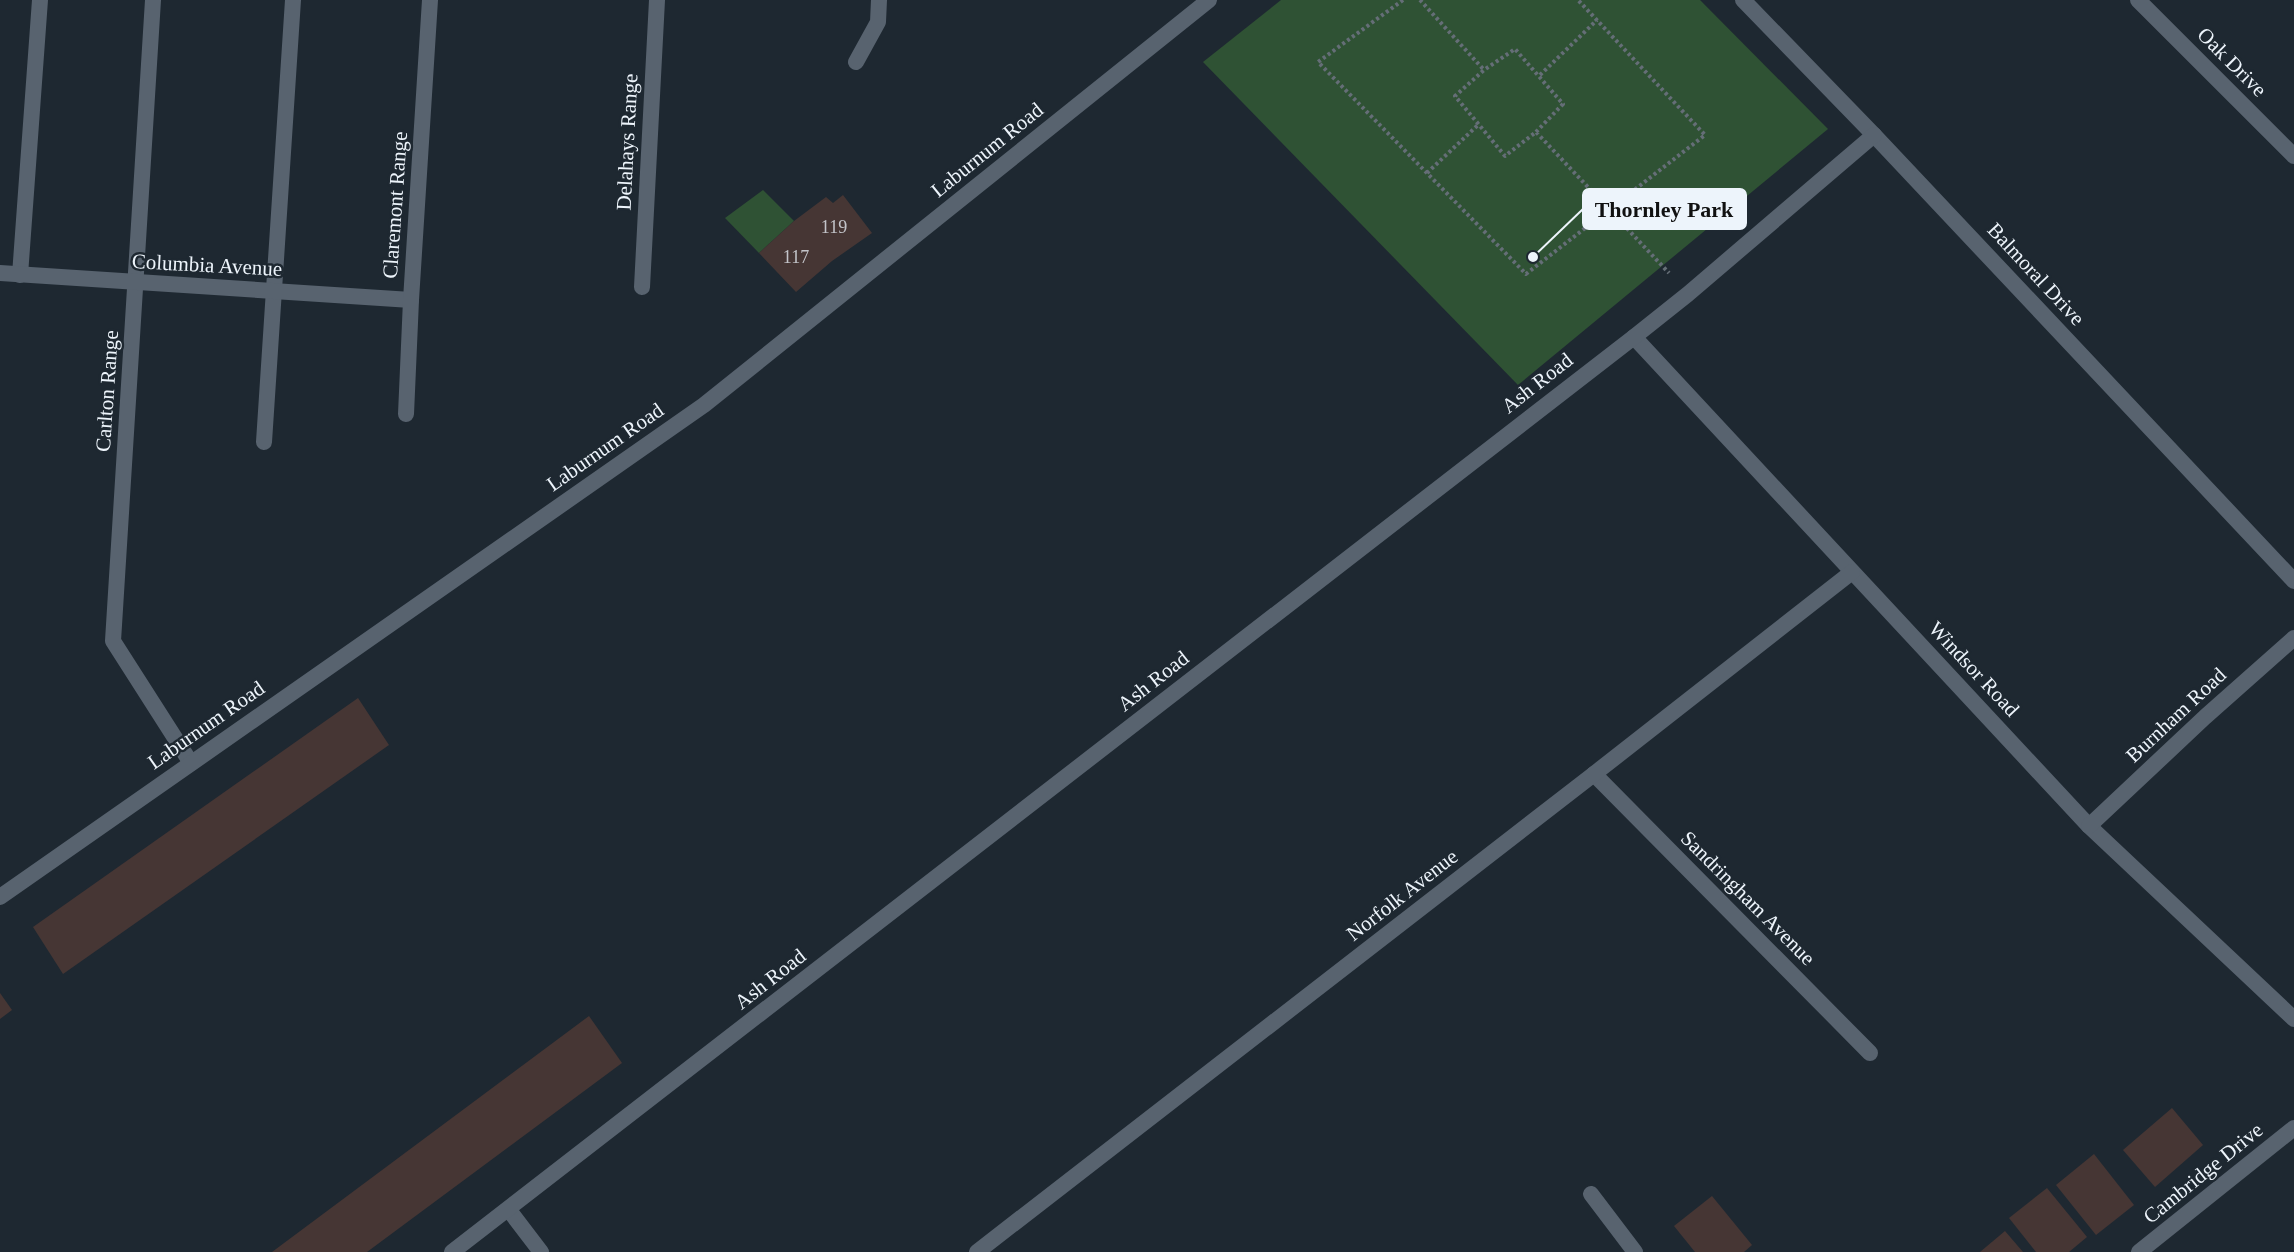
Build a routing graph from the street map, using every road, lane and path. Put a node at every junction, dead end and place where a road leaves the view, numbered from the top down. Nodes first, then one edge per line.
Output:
1 (40, 0) edge
2 (153, 0) edge
3 (293, 0) edge
4 (430, 0) edge
5 (657, 0) edge
6 (879, 0) edge
7 (1209, 0) edge
8 (1403, 0) edge
9 (1420, 0) edge
10 (1578, 0) edge
11 (1743, 0) edge
12 (2138, 0) edge
13 (1598, 21) junction
14 (856, 62) dead end
15 (1484, 70) junction
16 (1540, 75) junction
17 (1479, 124) junction
18 (1536, 132) junction
19 (1874, 135) junction
20 (2294, 156) edge
21 (1427, 173) junction
22 (1610, 210) junction
23 (0, 273) edge
24 (20, 275) junction
25 (136, 283) junction
26 (642, 287) dead end
27 (274, 291) junction
28 (1688, 294) junction
29 (411, 300) junction
30 (1634, 337) junction
31 (406, 414) dead end
32 (264, 442) dead end
33 (1852, 572) junction
34 (2294, 581) edge
35 (2294, 638) edge
36 (191, 763) junction
37 (1594, 774) junction
38 (2089, 826) junction
39 (0, 897) edge
40 (2294, 1019) edge
41 (1870, 1053) dead end
42 (2294, 1128) edge
43 (1591, 1194) dead end
44 (509, 1210) junction
45 (452, 1252) edge
46 (541, 1252) edge
47 (977, 1252) edge
48 (1635, 1252) edge
49 (2139, 1252) edge

1 - 24 street
2 - 25 street, Carlton Range
3 - 27 street
4 - 29 street, Claremont Range
5 - 26 street, Delahays Range
6 - 14 street
7 - 36 street, Laburnum Road
8 - 21 path
9 - 15 path
10 - 13 path
11 - 19 street, Balmoral Drive
12 - 20 street, Oak Drive
13 - 16 path
13 - 22 path
15 - 16 path
15 - 17 path
16 - 18 path
17 - 18 path
17 - 21 path
18 - 22 path
19 - 28 street, Ash Road
19 - 34 street, Balmoral Drive
21 - 22 path
22 - 28 path
23 - 24 street, Columbia Avenue
24 - 25 street, Columbia Avenue
25 - 27 street, Columbia Avenue
25 - 36 street, Carlton Range
27 - 29 street, Columbia Avenue
27 - 32 street
28 - 30 street, Ash Road
29 - 31 street, Claremont Range
30 - 33 street, Windsor Road
30 - 44 street, Ash Road
33 - 37 street, Norfolk Avenue
33 - 38 street, Windsor Road
35 - 38 street, Burnham Road
36 - 39 street, Laburnum Road
37 - 41 street, Sandringham Avenue
37 - 47 street, Norfolk Avenue
38 - 40 street, Windsor Road
42 - 49 street, Cambridge Drive
43 - 48 street
44 - 45 street, Ash Road
44 - 46 street

